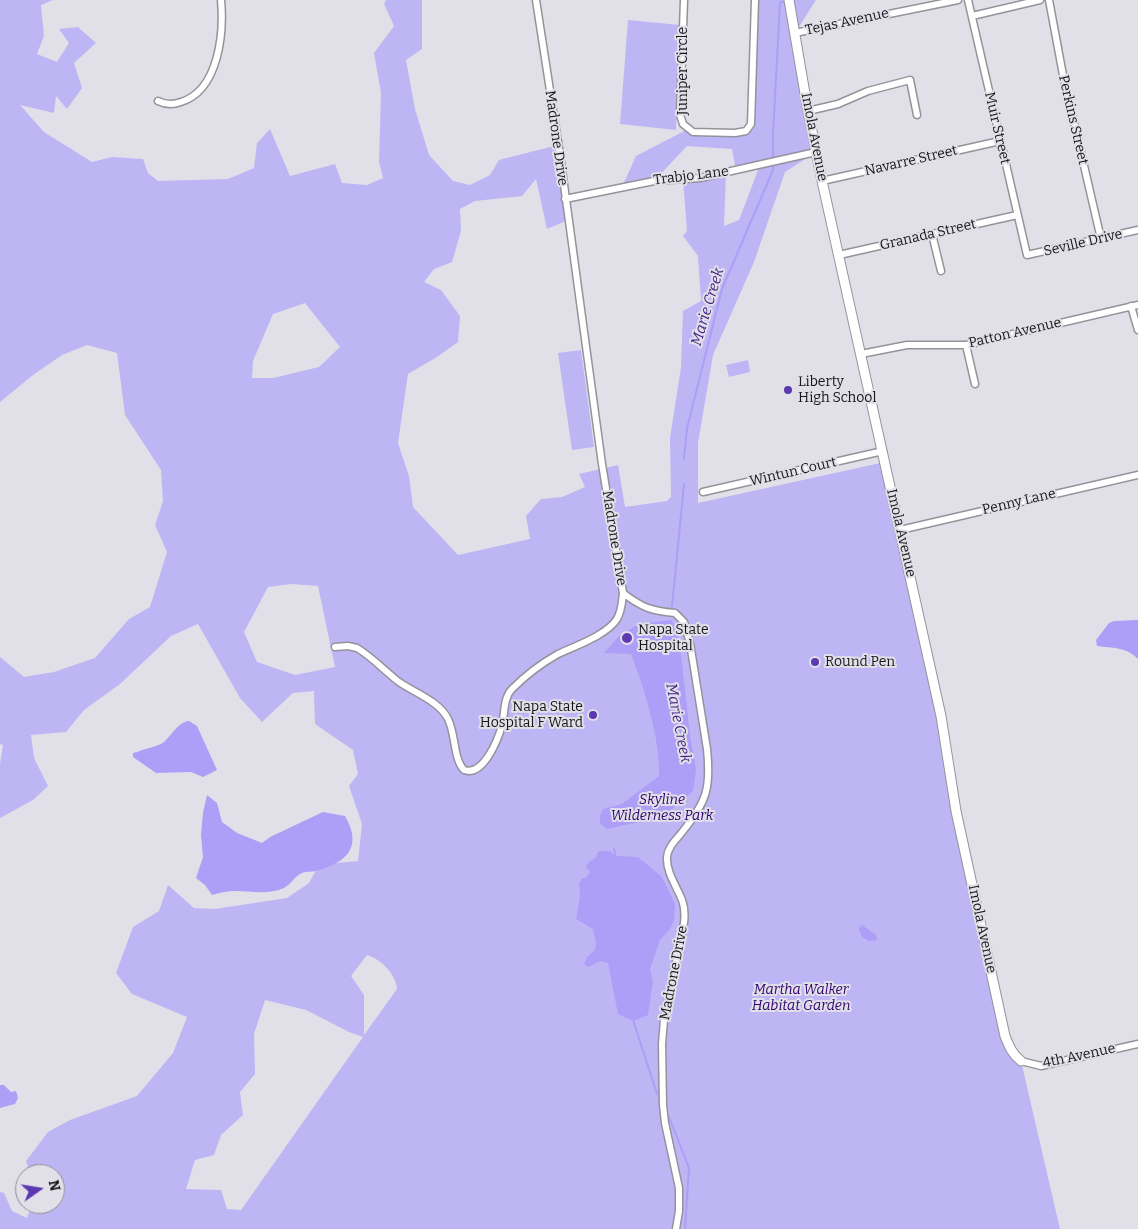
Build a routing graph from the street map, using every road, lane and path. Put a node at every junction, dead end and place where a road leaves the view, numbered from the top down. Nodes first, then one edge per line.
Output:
1 (221, 0) edge
2 (536, 0) edge
3 (684, 0) edge
4 (755, 0) edge
5 (789, 0) edge
6 (958, 0) edge
7 (968, 0) edge
8 (1040, 0) edge
9 (1048, 0) edge
10 (972, 16) junction
11 (795, 33) junction
12 (158, 101) dead end
13 (808, 111) junction
14 (918, 115) dead end
15 (1000, 141) junction
16 (816, 152) junction
17 (822, 181) junction
18 (566, 199) junction
19 (1018, 215) junction
20 (1138, 230) edge
21 (932, 234) junction
22 (1100, 239) junction
23 (839, 255) junction
24 (1027, 255) joint
25 (941, 271) dead end
26 (1135, 306) edge
27 (1138, 330) edge
28 (966, 345) junction
29 (861, 354) junction
30 (976, 384) dead end
31 (883, 452) junction
32 (1138, 475) edge
33 (703, 492) dead end
34 (900, 530) junction
35 (622, 593) junction
36 (335, 647) dead end
37 (1138, 1044) edge
38 (1021, 1061) joint
39 (676, 1229) edge

1 - 12 street
2 - 18 street, Madrone Drive
3 - 4 street, Juniper Circle
5 - 11 street, Imola Avenue
6 - 11 street, Tejas Avenue
7 - 10 street, Muir Street
8 - 10 street
9 - 22 street, Perkins Street
10 - 15 street, Muir Street
11 - 13 street, Imola Avenue
13 - 14 street
13 - 16 street, Imola Avenue
15 - 17 street, Navarre Street
15 - 19 street, Muir Street
16 - 17 street, Imola Avenue
16 - 18 street, Trabjo Lane
17 - 23 street, Imola Avenue
18 - 35 street, Madrone Drive
19 - 21 street, Granada Street
19 - 24 street, Muir Street
20 - 22 street, Seville Drive
21 - 23 street, Granada Street
21 - 25 street
22 - 24 street, Seville Drive
23 - 29 street, Imola Avenue
26 - 27 street
26 - 28 street, Patton Avenue
28 - 29 street, Patton Avenue
28 - 30 street
29 - 31 street, Imola Avenue
31 - 33 street, Wintun Court
31 - 34 street, Imola Avenue
32 - 34 street, Penny Lane
34 - 38 street, Imola Avenue
35 - 36 street
35 - 39 street, Madrone Drive
37 - 38 street, 4th Avenue

